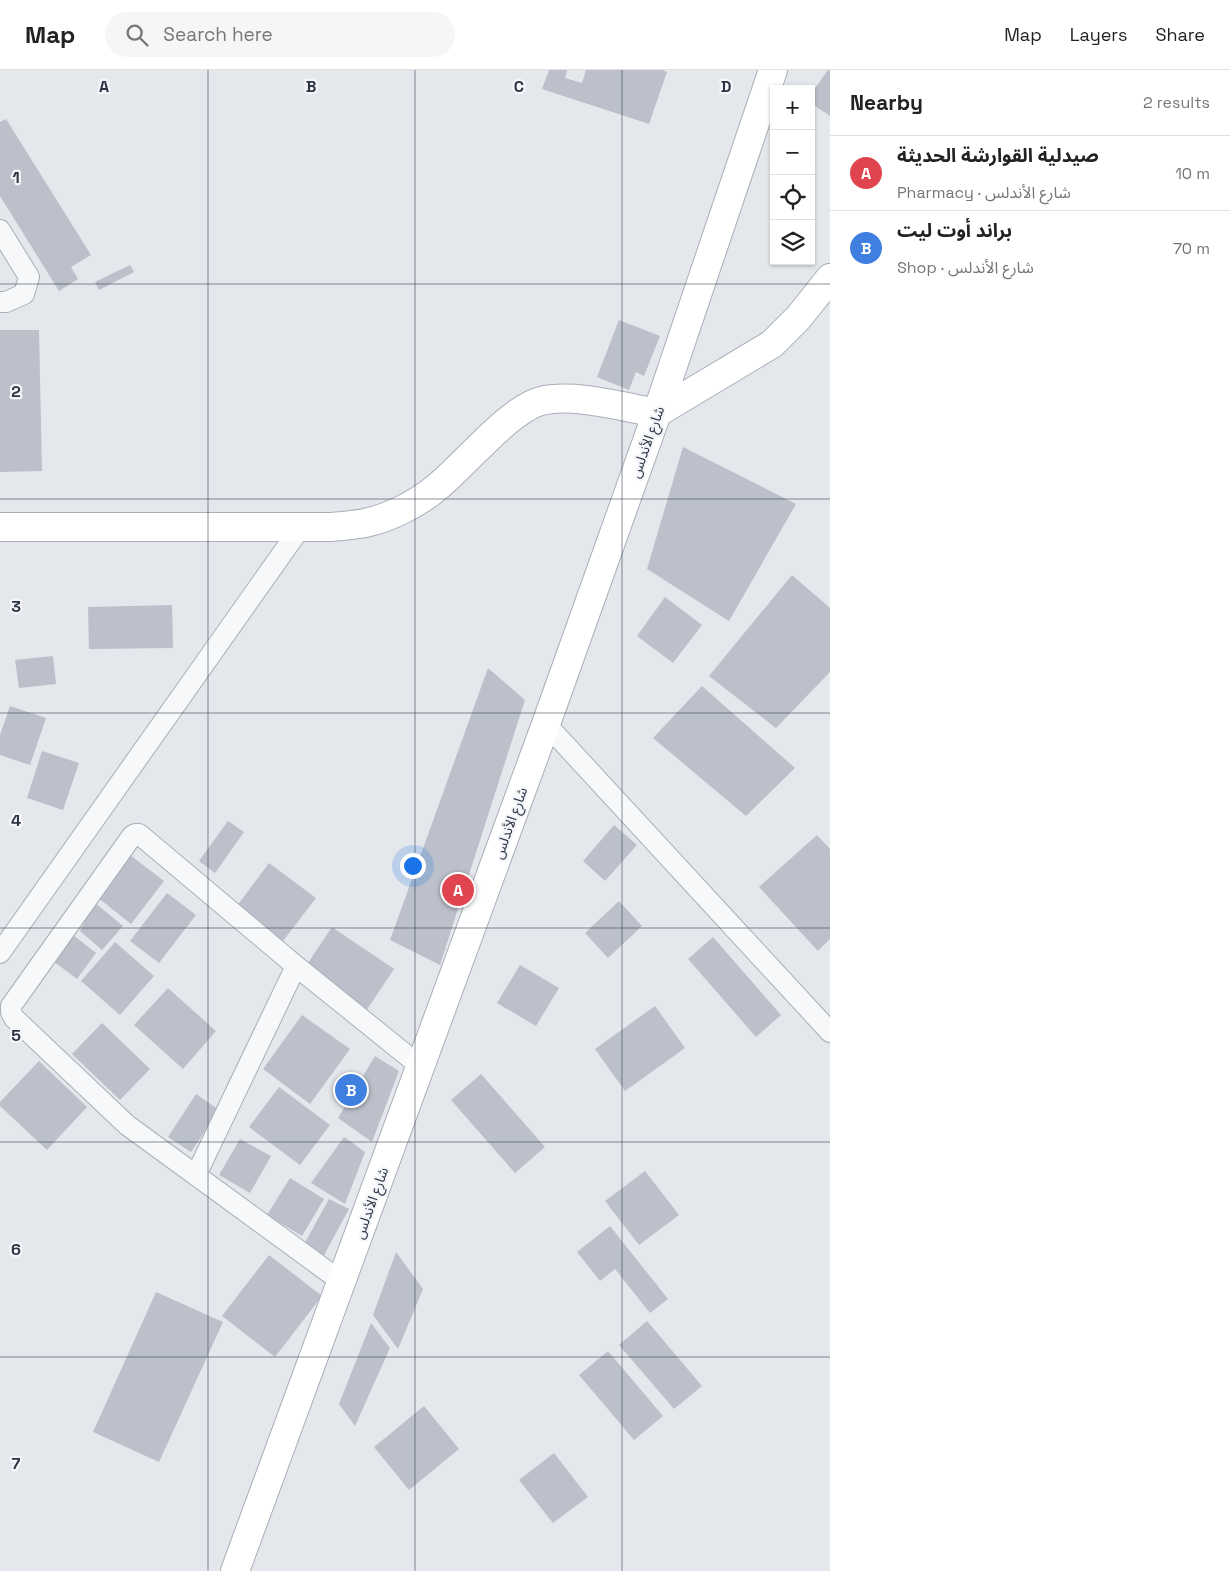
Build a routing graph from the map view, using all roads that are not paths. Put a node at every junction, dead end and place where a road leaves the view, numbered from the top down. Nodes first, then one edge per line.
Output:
1 (773, 70) edge
2 (0, 230) edge
3 (830, 278) edge
4 (0, 302) edge
5 (657, 413) junction
6 (0, 527) edge
7 (301, 527) junction
8 (546, 724) junction
9 (0, 953) edge
10 (296, 966) junction
11 (830, 1032) edge
12 (420, 1066) junction
13 (196, 1175) junction
14 (342, 1282) junction
15 (234, 1571) edge

1 - 5 main road, شارع الأندلس
2 - 4 street
3 - 5 main road
5 - 7 main road
5 - 8 main road, شارع الأندلس
6 - 7 main road
7 - 9 street
8 - 11 street
8 - 12 main road, شارع الأندلس
10 - 12 street
10 - 13 street
10 - 13 street
12 - 14 main road, شارع الأندلس
13 - 14 street
14 - 15 main road, شارع الأندلس

